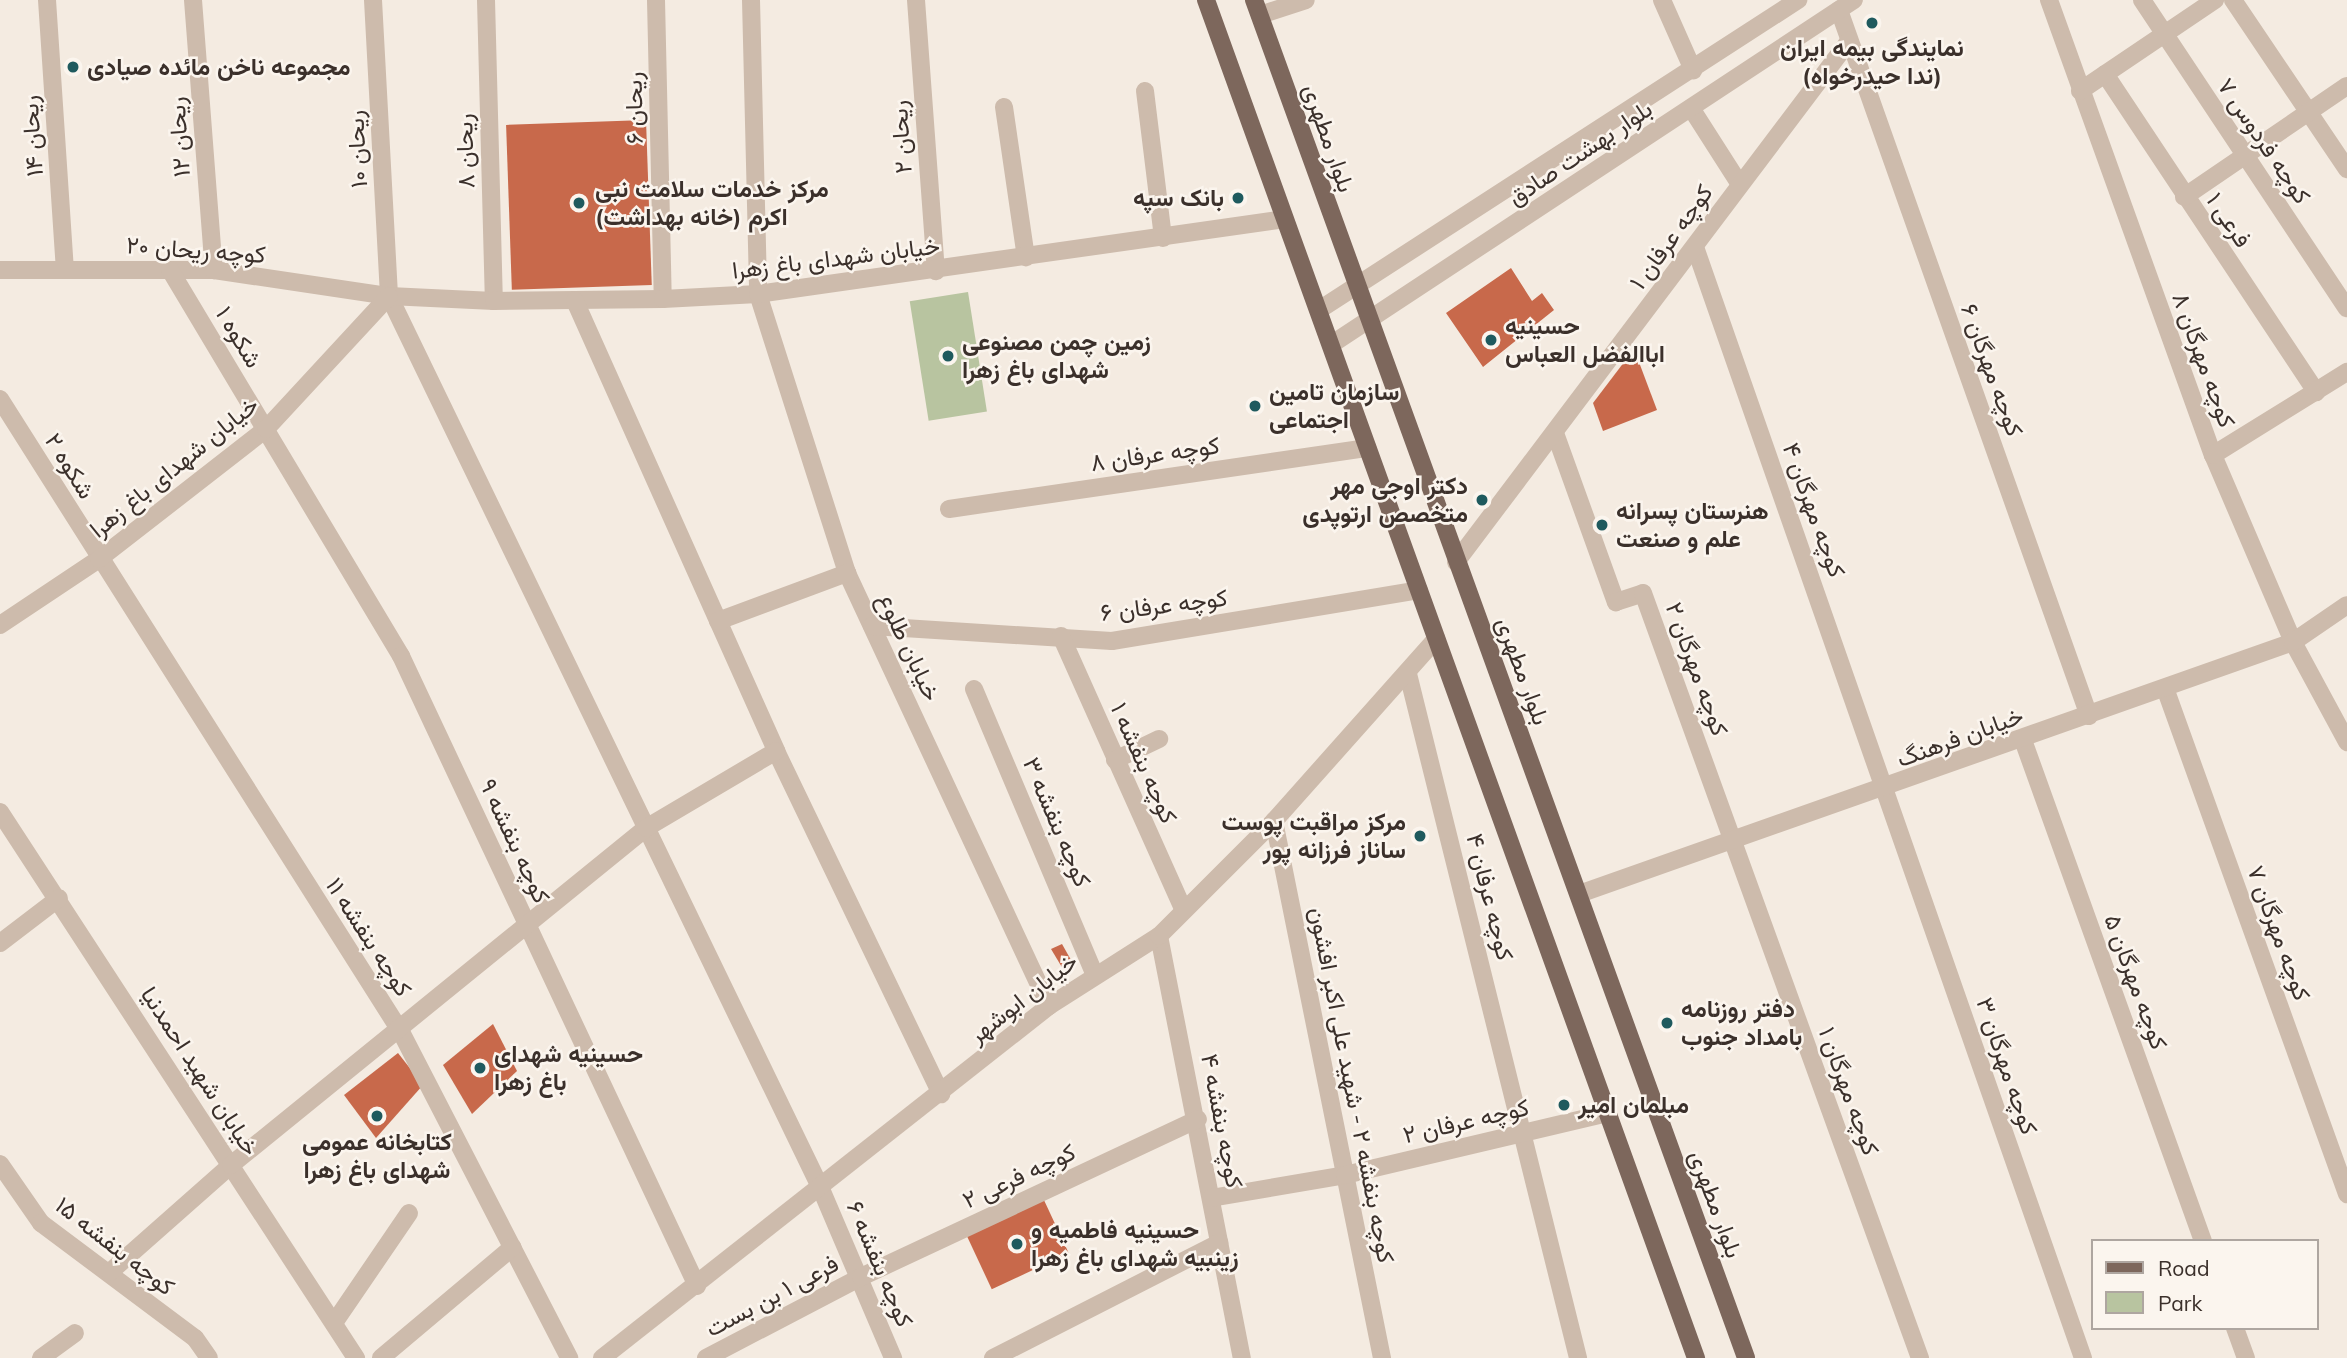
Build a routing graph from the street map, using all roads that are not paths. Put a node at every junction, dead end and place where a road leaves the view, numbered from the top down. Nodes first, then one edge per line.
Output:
1 (47, 0) edge
2 (193, 0) edge
3 (373, 0) edge
4 (486, 0) edge
5 (656, 0) edge
6 (751, 0) edge
7 (915, 0) edge
8 (1206, 0) edge
9 (1306, 0) edge
10 (1662, 0) edge
11 (1798, 0) edge
12 (1854, 0) edge
13 (2049, 0) edge
14 (2142, 0) edge
15 (2215, 0) edge
16 (2233, 0) edge
17 (1257, 8) edge
18 (1839, 10) junction
19 (2163, 34) junction
20 (1849, 41) junction
21 (1693, 70) junction
22 (2105, 74) junction
23 (2347, 86) edge
24 (1145, 91) dead end
25 (2080, 91) junction
26 (1004, 107) dead end
27 (1691, 108) junction
28 (2309, 113) junction
29 (1602, 129) junction
30 (1619, 156) junction
31 (2245, 156) junction
32 (2347, 169) edge
33 (1739, 183) junction
34 (2184, 197) junction
35 (1285, 219) junction
36 (1163, 238) junction
37 (1695, 247) junction
38 (1026, 257) junction
39 (65, 269) junction
40 (0, 270) edge
41 (170, 270) junction
42 (214, 270) junction
43 (936, 271) junction
44 (1356, 290) junction
45 (758, 294) junction
46 (389, 296) junction
47 (663, 299) junction
48 (494, 301) junction
49 (575, 301) junction
50 (2347, 308) edge
51 (1319, 310) junction
52 (1368, 324) junction
53 (1332, 344) junction
54 (2347, 372) edge
55 (2316, 392) junction
56 (0, 399) edge
57 (266, 429) junction
58 (1555, 433) junction
59 (1368, 447) junction
60 (2213, 455) junction
61 (949, 509) dead end
62 (99, 559) junction
63 (1457, 562) junction
64 (847, 573) junction
65 (1419, 590) junction
66 (2347, 606) edge
67 (718, 621) junction
68 (0, 625) edge
69 (872, 626) junction
70 (1061, 636) junction
71 (1437, 639) junction
72 (2293, 642) junction
73 (1408, 674) junction
74 (2165, 688) junction
75 (974, 689) dead end
76 (2089, 716) junction
77 (1158, 739) dead end
78 (2023, 740) junction
79 (2347, 742) edge
80 (776, 751) junction
81 (1115, 760) junction
82 (1887, 788) junction
83 (0, 812) edge
84 (1274, 821) junction
85 (646, 828) junction
86 (1733, 840) junction
87 (1579, 894) junction
88 (59, 898) junction
89 (1183, 909) junction
90 (528, 929) junction
91 (1159, 936) junction
92 (0, 943) edge
93 (1094, 973) junction
94 (1049, 1006) junction
95 (401, 1032) junction
96 (941, 1094) junction
97 (1608, 1113) junction
98 (1198, 1119) junction
99 (1525, 1132) junction
100 (0, 1164) edge
101 (231, 1165) junction
102 (1346, 1175) junction
103 (821, 1189) junction
104 (2347, 1194) edge
105 (1212, 1198) junction
106 (409, 1213) dead end
107 (2202, 1239) edge
108 (1219, 1243) junction
109 (513, 1247) junction
110 (110, 1272) junction
111 (860, 1277) junction
112 (696, 1286) junction
113 (334, 1323) junction
114 (2236, 1330) edge
115 (75, 1333) dead end
116 (41, 1358) edge
117 (209, 1358) edge
118 (356, 1358) edge
119 (381, 1358) edge
120 (569, 1358) edge
121 (602, 1358) edge
122 (706, 1358) edge
123 (893, 1358) edge
124 (993, 1358) edge
125 (1242, 1358) edge
126 (1382, 1358) edge
127 (1578, 1358) edge
128 (1696, 1358) edge
129 (1746, 1358) edge
130 (1920, 1358) edge
131 (2083, 1358) edge
132 (2246, 1358) edge

1 - 39 street, ریحان ۱۴
2 - 42 street, ریحان ۱۲
3 - 46 street, ریحان ۱۰
4 - 48 street, ریحان ۸
5 - 47 street, ریحان ۶
6 - 45 street, خیابان طلوع
7 - 43 street, ریحان ۲
8 - 35 main road
9 - 17 street
10 - 21 street
11 - 21 street, بلوار بهشت صادق
12 - 18 street, بلوار بهشت صادق
13 - 25 street, کوچه مهرگان ۸
14 - 19 street, کوچه فردوس ۷
15 - 19 street
16 - 28 street
17 - 44 main road, بلوار مطهری
18 - 20 street, کوچه مهرگان ۶
18 - 27 street, بلوار بهشت صادق
19 - 22 street
19 - 31 street, کوچه فردوس ۷
20 - 33 street, کوچه عرفان ۱
20 - 76 street, کوچه مهرگان ۶
21 - 29 street, بلوار بهشت صادق
22 - 25 street
22 - 34 street, فرعی ۱
23 - 28 street
24 - 36 street
25 - 60 street, کوچه مهرگان ۸
26 - 38 street
27 - 30 street, بلوار بهشت صادق
27 - 33 street
28 - 31 street
28 - 32 street
29 - 30 street
29 - 44 street, بلوار بهشت صادق
30 - 52 street, بلوار بهشت صادق
31 - 34 street
31 - 50 street, کوچه فردوس ۷
33 - 37 street, کوچه عرفان ۱
34 - 55 street, فرعی ۱
35 - 36 street, خیابان شهدای باغ‌ زهرا
35 - 51 main road
36 - 38 street, خیابان شهدای باغ‌ زهرا
37 - 58 street, کوچه عرفان ۱
37 - 82 street, کوچه مهرگان ۴
38 - 43 street, خیابان شهدای باغ‌ زهرا
39 - 40 street, کوچه ریحان ۲۰
39 - 41 street, کوچه ریحان ۲۰
41 - 42 street, کوچه ریحان ۲۰
41 - 57 street, شکوه ۱
42 - 46 street, کوچه ریحان ۲۰
43 - 45 street, خیابان شهدای باغ‌ زهرا
44 - 51 street, بلوار بهشت صادق
44 - 52 main road, بلوار مطهری
45 - 47 street, خیابان شهدای باغ‌ زهرا
45 - 64 street, خیابان طلوع
46 - 48 street, خیابان شهدای باغ‌ زهرا
46 - 57 street, خیابان شهدای باغ زهرا
46 - 85 street, کوچه بنفشه ۶
47 - 49 street, خیابان شهدای باغ‌ زهرا
48 - 49 street, خیابان شهدای باغ‌ زهرا
49 - 67 street
51 - 53 main road
52 - 53 street, بلوار بهشت صادق
52 - 63 main road, بلوار مطهری
53 - 59 main road
54 - 55 street
55 - 60 street
56 - 62 street, شکوه ۲
57 - 62 street, خیابان شهدای باغ زهرا
57 - 90 street, کوچه بنفشه ۹
58 - 63 street, کوچه عرفان ۱
58 - 86 street, کوچه مهرگان ۲
59 - 61 street, کوچه عرفان ۸
59 - 65 main road
60 - 72 street, کوچه مهرگان ۸
62 - 68 street, خیابان شهدای باغ زهرا
62 - 95 street, کوچه بنفشه ۱۱
63 - 87 main road, بلوار مطهری
64 - 67 street
64 - 69 street, خیابان طلوع
65 - 70 street, کوچه عرفان ۶
65 - 71 main road
66 - 72 street, خیابان فرهنگ
67 - 80 street
69 - 70 street, کوچه عرفان ۶
69 - 94 street, خیابان طلوع
70 - 81 street, کوچه بنفشه ۱
71 - 73 street, خیابان ابوشهر
71 - 97 main road
72 - 74 street, خیابان فرهنگ
72 - 79 street, کوچه مهرگان ۸
73 - 84 street, خیابان ابوشهر
73 - 99 street, کوچه عرفان ۴
74 - 76 street, خیابان فرهنگ
74 - 104 street, کوچه مهرگان ۷
75 - 93 street, کوچه بنفشه ۳
76 - 78 street, خیابان فرهنگ
77 - 81 street
78 - 82 street, خیابان فرهنگ
78 - 107 street, کوچه مهرگان ۵
80 - 85 street
80 - 96 street
81 - 89 street, کوچه بنفشه ۱
82 - 86 street, خیابان فرهنگ
82 - 131 street, کوچه مهرگان ۳
83 - 88 street, خیابان شهید احمدنیا
84 - 89 street, خیابان ابوشهر
84 - 102 street, کوچه بنفشه ۲ - شهید علی اکبر افشون
85 - 90 street
85 - 103 street, کوچه بنفشه ۶
86 - 87 street, خیابان فرهنگ
86 - 130 street, کوچه مهرگان ۱
87 - 129 main road, بلوار مطهری
88 - 92 street
88 - 101 street, خیابان شهید احمدنیا
89 - 91 street, خیابان ابوشهر
90 - 95 street
90 - 112 street, کوچه بنفشه ۹
91 - 93 street, خیابان ابوشهر
91 - 98 street, کوچه بنفشه ۴
93 - 94 street, خیابان ابوشهر
94 - 96 street, خیابان ابوشهر
95 - 101 street
95 - 109 street, کوچه بنفشه ۱۱
96 - 103 street, خیابان ابوشهر
97 - 99 street, کوچه عرفان ۲
97 - 128 main road
98 - 105 street, کوچه بنفشه ۴
98 - 111 street, کوچه فرعی ۲
99 - 102 street, کوچه عرفان ۲
99 - 127 street, کوچه عرفان ۴
100 - 110 street, کوچه بنفشه ١۵
101 - 110 street
101 - 113 street, خیابان شهید احمدنیا
102 - 105 street, کوچه عرفان ۲
102 - 126 street, کوچه بنفشه ۲ - شهید علی اکبر افشون
103 - 111 street, کوچه بنفشه ۶
103 - 112 street, خیابان ابوشهر
105 - 108 street, کوچه بنفشه ۴
106 - 113 street
108 - 124 street
108 - 125 street, کوچه بنفشه ۴
109 - 119 street
109 - 120 street, کوچه بنفشه ۱۱
110 - 117 street, کوچه بنفشه ١۵
111 - 122 street, فرعی ۱ بن بست
111 - 123 street, کوچه بنفشه ۶
112 - 121 street, خیابان ابوشهر
113 - 118 street, خیابان شهید احمدنیا
114 - 132 street
115 - 116 street

